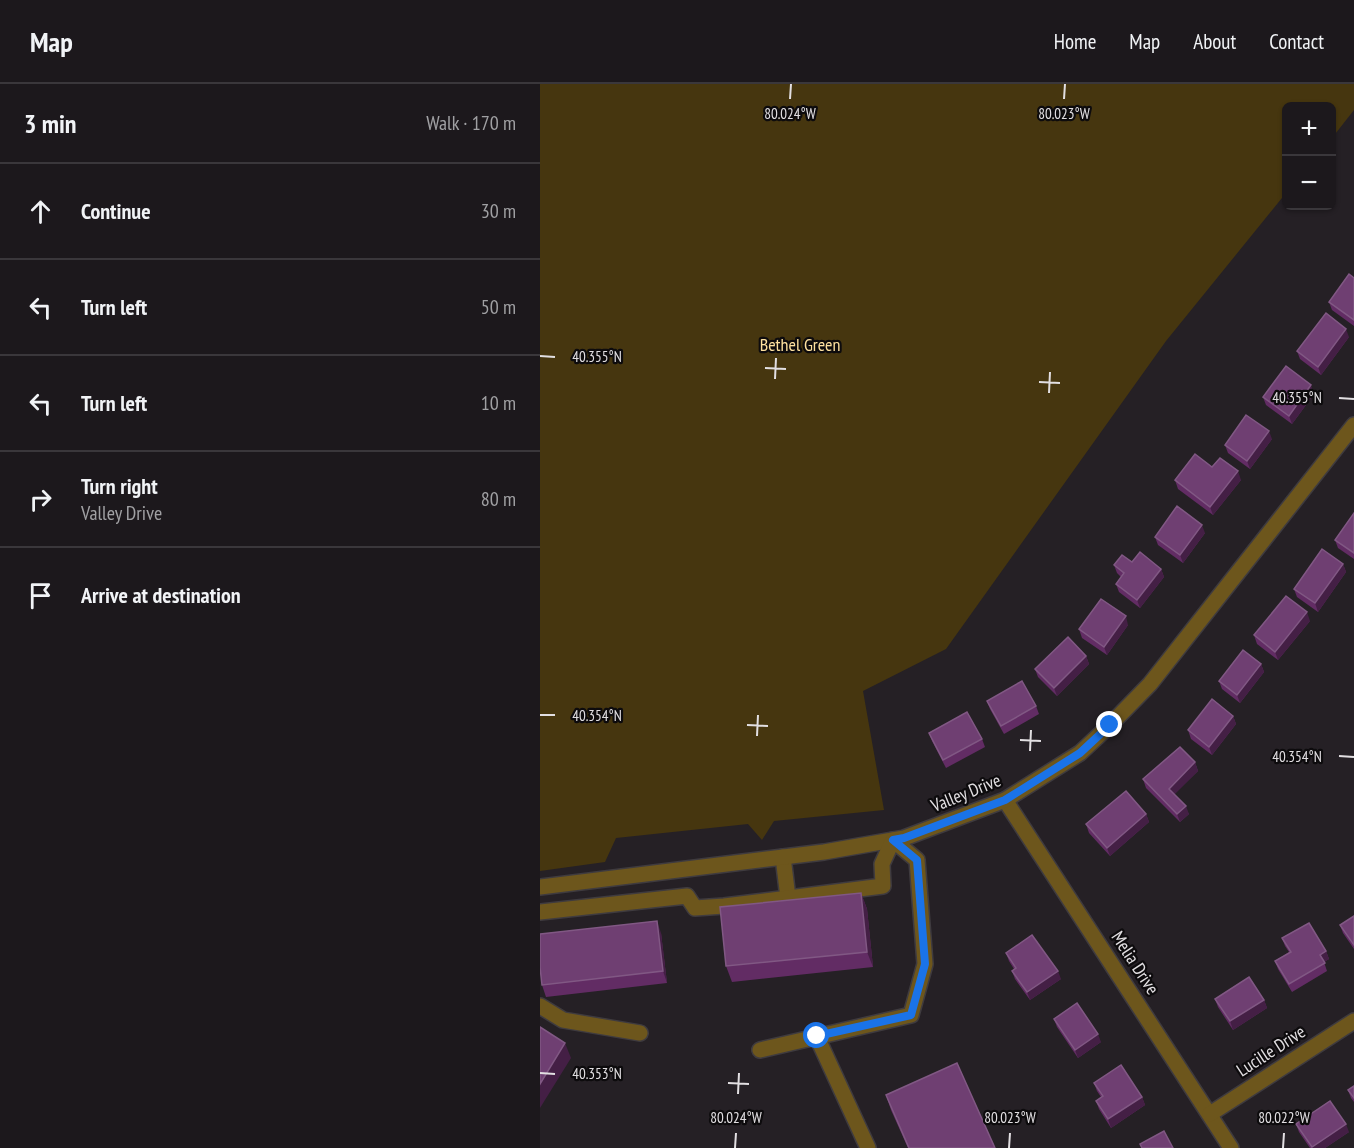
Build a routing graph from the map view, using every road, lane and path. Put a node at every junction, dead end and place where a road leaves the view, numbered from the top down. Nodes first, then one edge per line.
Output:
1 (1354, 425) edge
2 (1005, 800) junction
3 (893, 840) junction
4 (783, 857) junction
5 (683, 869) junction
6 (540, 886) edge
7 (687, 896) junction
8 (789, 898) junction
9 (540, 912) edge
10 (540, 1006) edge
11 (1354, 1021) edge
12 (640, 1033) dead end
13 (817, 1036) junction
14 (760, 1050) dead end
15 (1209, 1114) junction
16 (868, 1148) edge
17 (1232, 1148) edge

1 - 2 street, Valley Drive
2 - 3 street, Valley Drive
2 - 15 street, Melia Drive
3 - 4 street, Valley Drive
3 - 8 street
3 - 13 street
4 - 5 street, Valley Drive
4 - 8 street
5 - 6 street, Valley Drive
5 - 7 street
7 - 8 street
7 - 9 street
10 - 12 street
11 - 15 street, Lucille Drive
13 - 14 street
13 - 16 street
15 - 17 street, Melia Drive

